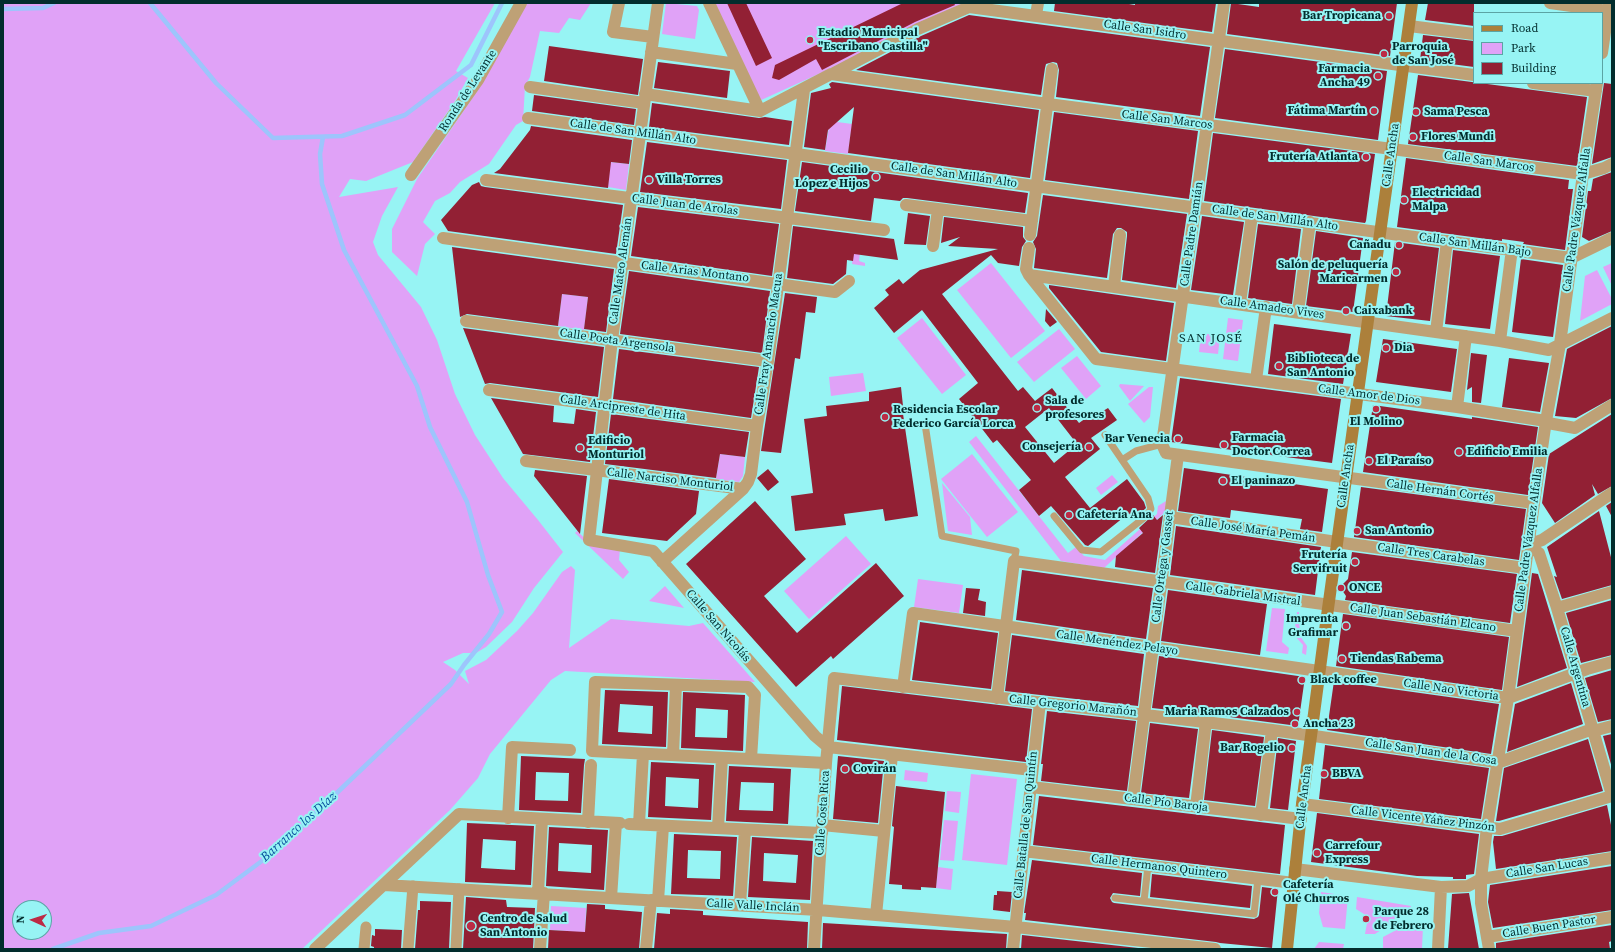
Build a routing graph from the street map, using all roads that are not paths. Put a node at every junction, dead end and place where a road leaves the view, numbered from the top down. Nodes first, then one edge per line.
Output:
1 (521, 3) edge
2 (619, 3) edge
3 (658, 3) edge
4 (709, 3) edge
5 (1038, 3) edge
6 (1224, 3) edge
7 (1412, 3) edge
8 (1550, 3) edge
9 (975, 5) edge
10 (1610, 9) edge
11 (1036, 15) junction
12 (1409, 26) junction
13 (1473, 34) edge
14 (653, 38) junction
15 (1219, 40) junction
16 (1603, 47) edge
17 (651, 52) junction
18 (737, 64) junction
19 (1404, 66) junction
20 (1052, 69) dead end
21 (831, 74) junction
22 (1473, 75) edge
23 (1549, 84) edge
24 (530, 87) dead end
25 (1597, 87) edge
26 (804, 90) junction
27 (645, 98) junction
28 (1048, 104) junction
29 (760, 111) junction
30 (528, 118) dead end
31 (1207, 125) junction
32 (640, 133) junction
33 (1392, 149) junction
34 (795, 154) junction
35 (1612, 164) edge
36 (1583, 174) junction
37 (411, 175) dead end
38 (486, 180) dead end
39 (1037, 186) junction
40 (631, 198) junction
41 (906, 205) dead end
42 (1195, 207) junction
43 (938, 209) junction
44 (1252, 215) junction
45 (787, 219) junction
46 (1032, 221) junction
47 (1310, 222) junction
48 (884, 230) dead end
49 (1380, 232) junction
50 (1030, 235) dead end
51 (1120, 235) dead end
52 (442, 238) dead end
53 (1612, 238) edge
54 (1448, 241) junction
55 (933, 246) dead end
56 (1029, 248) dead end
57 (1512, 249) junction
58 (1571, 258) junction
59 (622, 263) junction
60 (1029, 275) junction
61 (849, 281) dead end
62 (778, 283) junction
63 (1114, 286) junction
64 (1183, 296) junction
65 (1240, 303) junction
66 (1266, 307) junction
67 (1298, 312) junction
68 (1612, 318) edge
69 (466, 321) dead end
70 (1368, 322) junction
71 (1436, 332) junction
72 (1466, 336) junction
73 (612, 340) junction
74 (1500, 341) junction
75 (1560, 344) junction
76 (768, 361) junction
77 (1173, 369) junction
78 (1256, 380) junction
79 (489, 390) dead end
80 (1358, 394) junction
81 (604, 405) junction
82 (1612, 405) edge
83 (1457, 407) junction
84 (1546, 421) junction
85 (925, 424) dead end
86 (757, 426) junction
87 (1105, 435) dead end
88 (1162, 444) junction
89 (1178, 455) junction
90 (1122, 460) junction
91 (526, 461) dead end
92 (596, 470) junction
93 (1346, 478) junction
94 (743, 489) junction
95 (1612, 493) edge
96 (1534, 503) junction
97 (1054, 516) dead end
98 (1170, 517) junction
99 (589, 540) joint
100 (1337, 542) junction
101 (1528, 545) junction
102 (662, 562) junction
103 (1014, 562) junction
104 (1524, 568) junction
105 (1161, 583) junction
106 (1612, 592) edge
107 (1329, 606) junction
108 (1557, 608) junction
109 (1006, 627) junction
110 (1517, 631) junction
111 (1152, 648) junction
112 (1612, 662) edge
113 (1320, 671) junction
114 (1577, 673) junction
115 (834, 678) joint
116 (676, 685) junction
117 (903, 686) junction
118 (997, 698) junction
119 (1508, 698) junction
120 (1040, 702) junction
121 (1145, 714) junction
122 (1206, 721) junction
123 (1612, 726) edge
124 (1272, 730) junction
125 (1593, 731) junction
126 (1312, 735) junction
127 (828, 747) junction
128 (570, 750) dead end
129 (643, 754) junction
130 (673, 755) junction
131 (892, 755) junction
132 (722, 758) junction
133 (751, 759) junction
134 (826, 763) junction
135 (1497, 764) junction
136 (591, 766) dead end
137 (1032, 770) junction
138 (1031, 787) junction
139 (1612, 795) edge
140 (1133, 799) junction
141 (1302, 804) junction
142 (1196, 807) junction
143 (1262, 815) junction
144 (508, 818) junction
145 (542, 819) junction
146 (1301, 819) junction
147 (588, 822) junction
148 (626, 824) junction
149 (663, 826) junction
150 (1487, 827) junction
151 (718, 828) junction
152 (822, 829) junction
153 (745, 830) junction
154 (884, 831) junction
155 (1024, 851) junction
156 (1612, 858) edge
157 (1148, 866) junction
158 (1295, 869) junction
159 (1258, 879) junction
160 (1481, 879) junction
161 (1294, 883) junction
162 (384, 885) junction
163 (413, 886) junction
164 (1441, 887) junction
165 (459, 889) junction
166 (541, 893) junction
167 (611, 898) junction
168 (1115, 898) dead end
169 (655, 900) junction
170 (1144, 901) junction
171 (740, 905) junction
172 (818, 910) junction
173 (876, 915) junction
174 (1612, 916) edge
175 (366, 927) dead end
176 (1016, 927) junction
177 (1488, 943) edge
178 (315, 949) edge
179 (364, 949) edge
180 (408, 949) edge
181 (456, 949) edge
182 (540, 949) edge
183 (646, 949) edge
184 (814, 949) edge
185 (1013, 949) edge
186 (1216, 949) edge
187 (1287, 949) edge
188 (1438, 949) edge

1 - 37 street, Ronda de Levante
2 - 14 street
3 - 14 street, Calle Mateo Alemán
4 - 18 street
5 - 11 street
6 - 15 street, Calle Padre Damián
7 - 12 main road, Calle Ancha
8 - 10 street
9 - 11 street, Calle San Isidro
9 - 21 street, Calle San Isidro
10 - 16 street
11 - 15 street, Calle San Isidro
12 - 13 street
12 - 19 main road, Calle Ancha
14 - 17 street, Calle Mateo Alemán
15 - 19 street, Calle San Isidro
15 - 31 street, Calle Padre Damián
17 - 18 street
17 - 27 street, Calle Mateo Alemán
18 - 29 street
19 - 22 street, Calle San Isidro
19 - 33 main road, Calle Ancha
20 - 28 street
21 - 26 street
21 - 28 street, Calle San Marcos
23 - 25 street
24 - 27 street
25 - 36 street, Calle Padre Vázquez Alfalla
26 - 29 street
26 - 34 street, Calle Fray Amancio Macua
27 - 29 street
27 - 32 street, Calle Mateo Alemán
28 - 31 street, Calle San Marcos
28 - 39 street
30 - 32 street, Calle de San Millán Alto
31 - 33 street, Calle San Marcos
31 - 42 street, Calle Padre Damián
32 - 34 street, Calle de San Millán Alto
32 - 40 street, Calle Mateo Alemán
33 - 36 street, Calle San Marcos
33 - 49 main road, Calle Ancha
34 - 39 street, Calle de San Millán Alto
34 - 45 street, Calle Fray Amancio Macua
35 - 36 street
36 - 58 street, Calle Padre Vázquez Alfalla
38 - 40 street, Calle Juan de Arolas
39 - 42 street, Calle de San Millán Alto
39 - 46 street
40 - 45 street, Calle Juan de Arolas
40 - 59 street, Calle Mateo Alemán
41 - 43 street
42 - 44 street, Calle de San Millán Alto
42 - 64 street, Calle Padre Damián
43 - 46 street
43 - 55 street
44 - 47 street, Calle de San Millán Alto
44 - 65 street
45 - 48 street, Calle Juan de Arolas
45 - 62 street, Calle Fray Amancio Macua
46 - 50 street
47 - 49 street, Calle de San Millán Alto
47 - 67 street
49 - 54 street, Calle San Millán Bajo
49 - 70 main road, Calle Ancha
51 - 63 street
52 - 59 street, Calle Arias Montano
53 - 58 street
54 - 57 street, Calle San Millán Bajo
54 - 71 street
56 - 60 street
57 - 58 street, Calle San Millán Bajo
57 - 74 street
58 - 75 street, Calle Padre Vázquez Alfalla
59 - 62 street, Calle Arias Montano
59 - 73 street, Calle Mateo Alemán
60 - 63 street, Calle Amadeo Vives
60 - 77 street, Calle Amor de Dios
61 - 62 street, Calle Arias Montano
62 - 76 street, Calle Fray Amancio Macua
63 - 64 street, Calle Amadeo Vives
64 - 65 street, Calle Amadeo Vives
64 - 77 street, Calle Padre Damián
65 - 66 street, Calle Amadeo Vives
66 - 67 street, Calle Amadeo Vives
66 - 78 street
67 - 70 street, Calle Amadeo Vives
68 - 75 street, Calle Amadeo Vives
69 - 73 street, Calle Poeta Argensola
70 - 71 street, Calle Amadeo Vives
70 - 80 main road, Calle Ancha
71 - 72 street, Calle Amadeo Vives
72 - 74 street, Calle Amadeo Vives
72 - 83 street
73 - 76 street, Calle Poeta Argensola
73 - 81 street, Calle Mateo Alemán
74 - 75 street, Calle Amadeo Vives
75 - 84 street, Calle Padre Vázquez Alfalla
76 - 86 street, Calle Fray Amancio Macua
77 - 78 street, Calle Amor de Dios
77 - 88 street, Calle Padre Damián
78 - 80 street, Calle Amor de Dios
79 - 81 street, Calle Arcipreste de Hita
80 - 83 street, Calle Amor de Dios
80 - 93 main road, Calle Ancha
81 - 86 street, Calle Arcipreste de Hita
81 - 92 street, Calle Mateo Alemán
82 - 84 street, Calle Amor de Dios
83 - 84 street, Calle Amor de Dios
84 - 96 street, Calle Padre Vázquez Alfalla
85 - 103 lane
86 - 94 street, Calle Fray Amancio Macua
87 - 90 lane
88 - 89 street
88 - 90 lane
89 - 93 street, Calle Hernán Cortés
89 - 98 street, Calle Ortega y Gasset
90 - 97 lane
91 - 92 street, Calle Narciso Monturiol
92 - 94 street, Calle Narciso Monturiol
92 - 99 street, Calle Mateo Alemán
93 - 96 street, Calle Hernán Cortés
93 - 100 main road, Calle Ancha
94 - 102 street, Calle Fray Amancio Macua
95 - 101 street
96 - 101 street, Calle Padre Vázquez Alfalla
98 - 100 street, Calle José María Pemán
98 - 105 street, Calle Ortega y Gasset
99 - 102 street, Calle San Nicolás
100 - 104 street, Calle Tres Carabelas
100 - 107 main road, Calle Ancha
101 - 104 street, Calle Padre Vázquez Alfalla
101 - 108 street, Calle Argentina
102 - 127 street, Calle San Nicolás
103 - 105 street, Calle Gabriela Mistral
103 - 109 street
104 - 110 street, Calle Padre Vázquez Alfalla
105 - 107 street, Calle Gabriela Mistral
105 - 111 street, Calle Ortega y Gasset
106 - 108 street
107 - 110 street, Calle Juan Sebastián Elcano
107 - 113 main road, Calle Ancha
108 - 114 street, Calle Argentina
109 - 111 street, Calle Menéndez Pelayo
109 - 117 street, Calle Menéndez Pelayo
109 - 118 street
110 - 119 street, Calle Padre Vázquez Alfalla
111 - 113 street, Calle Menéndez Pelayo
111 - 121 street, Calle Ortega y Gasset
112 - 114 street, Calle Nao Victoria
113 - 119 street, Calle Nao Victoria
113 - 126 main road, Calle Ancha
114 - 119 street, Calle Nao Victoria
114 - 125 street, Calle Argentina
115 - 117 street, Calle Gregorio Marañón
115 - 127 street, Calle Costa Rica
116 - 129 street
116 - 130 street
116 - 133 street
117 - 118 street, Calle Gregorio Marañón
118 - 120 street, Calle Gregorio Marañón
119 - 135 street, Calle Padre Vázquez Alfalla
120 - 121 street, Calle Gregorio Marañón
120 - 137 street, Calle Batalla de San Quintín
121 - 122 street, Calle Gregorio Marañón
121 - 140 street, Calle Ortega y Gasset
122 - 124 street, Calle Gregorio Marañón
122 - 142 street
123 - 125 street, Calle San Juan de la Cosa
124 - 126 street, Calle Gregorio Marañón
124 - 143 street
125 - 135 street, Calle San Juan de la Cosa
125 - 139 street, Calle Argentina
126 - 135 street, Calle San Juan de la Cosa
126 - 141 main road, Calle Ancha
127 - 131 street
127 - 134 street, Calle Costa Rica
128 - 144 street
129 - 130 street
129 - 148 street
130 - 132 street
131 - 137 street
131 - 154 street
132 - 133 street
132 - 151 street
133 - 134 street
134 - 152 street, Calle Costa Rica
135 - 150 street, Calle Padre Vázquez Alfalla
136 - 147 street
137 - 138 street, Calle Batalla de San Quintín
138 - 140 street, Calle Pío Baroja
138 - 155 street, Calle Batalla de San Quintín
139 - 150 street, Calle Vicente Yáñez Pinzón
140 - 142 street, Calle Pío Baroja
141 - 146 main road, Calle Ancha
141 - 150 street, Calle Vicente Yáñez Pinzón
142 - 143 street, Calle Pío Baroja
143 - 146 street, Calle Pío Baroja
144 - 145 street
144 - 162 street
145 - 147 street
145 - 166 street
146 - 158 main road, Calle Ancha
147 - 148 street
148 - 149 street
148 - 167 street
149 - 151 street
149 - 169 street
150 - 160 street, Calle Padre Vázquez Alfalla
151 - 153 street
152 - 153 street
152 - 154 street
152 - 172 street, Calle Costa Rica
153 - 171 street
154 - 173 street
155 - 157 street, Calle Hermanos Quintero
155 - 176 street, Calle Batalla de San Quintín
156 - 160 street, Calle San Lucas
157 - 159 street, Calle Hermanos Quintero
157 - 170 lane
158 - 161 main road, Calle Ancha
158 - 164 street, Calle San Lucas
159 - 161 street, Calle Hermanos Quintero
159 - 170 lane
160 - 164 street, Calle San Lucas
160 - 177 street, Calle Padre Vázquez Alfalla
161 - 187 main road, Calle Ancha
162 - 163 street, Calle Valle Inclán
162 - 178 street
163 - 165 street, Calle Valle Inclán
163 - 180 street
164 - 188 street
165 - 166 street, Calle Valle Inclán
165 - 181 street
166 - 167 street, Calle Valle Inclán
166 - 182 street
167 - 169 street, Calle Valle Inclán
168 - 170 lane
169 - 171 street, Calle Valle Inclán
169 - 183 street
171 - 172 street, Calle Valle Inclán
172 - 173 street, Calle Valle Inclán
172 - 184 street, Calle Costa Rica
173 - 176 street, Calle Valle Inclán
174 - 177 street, Calle Buen Pastor
175 - 179 street
176 - 185 street, Calle Batalla de San Quintín
176 - 186 street, Calle Valle Inclán

